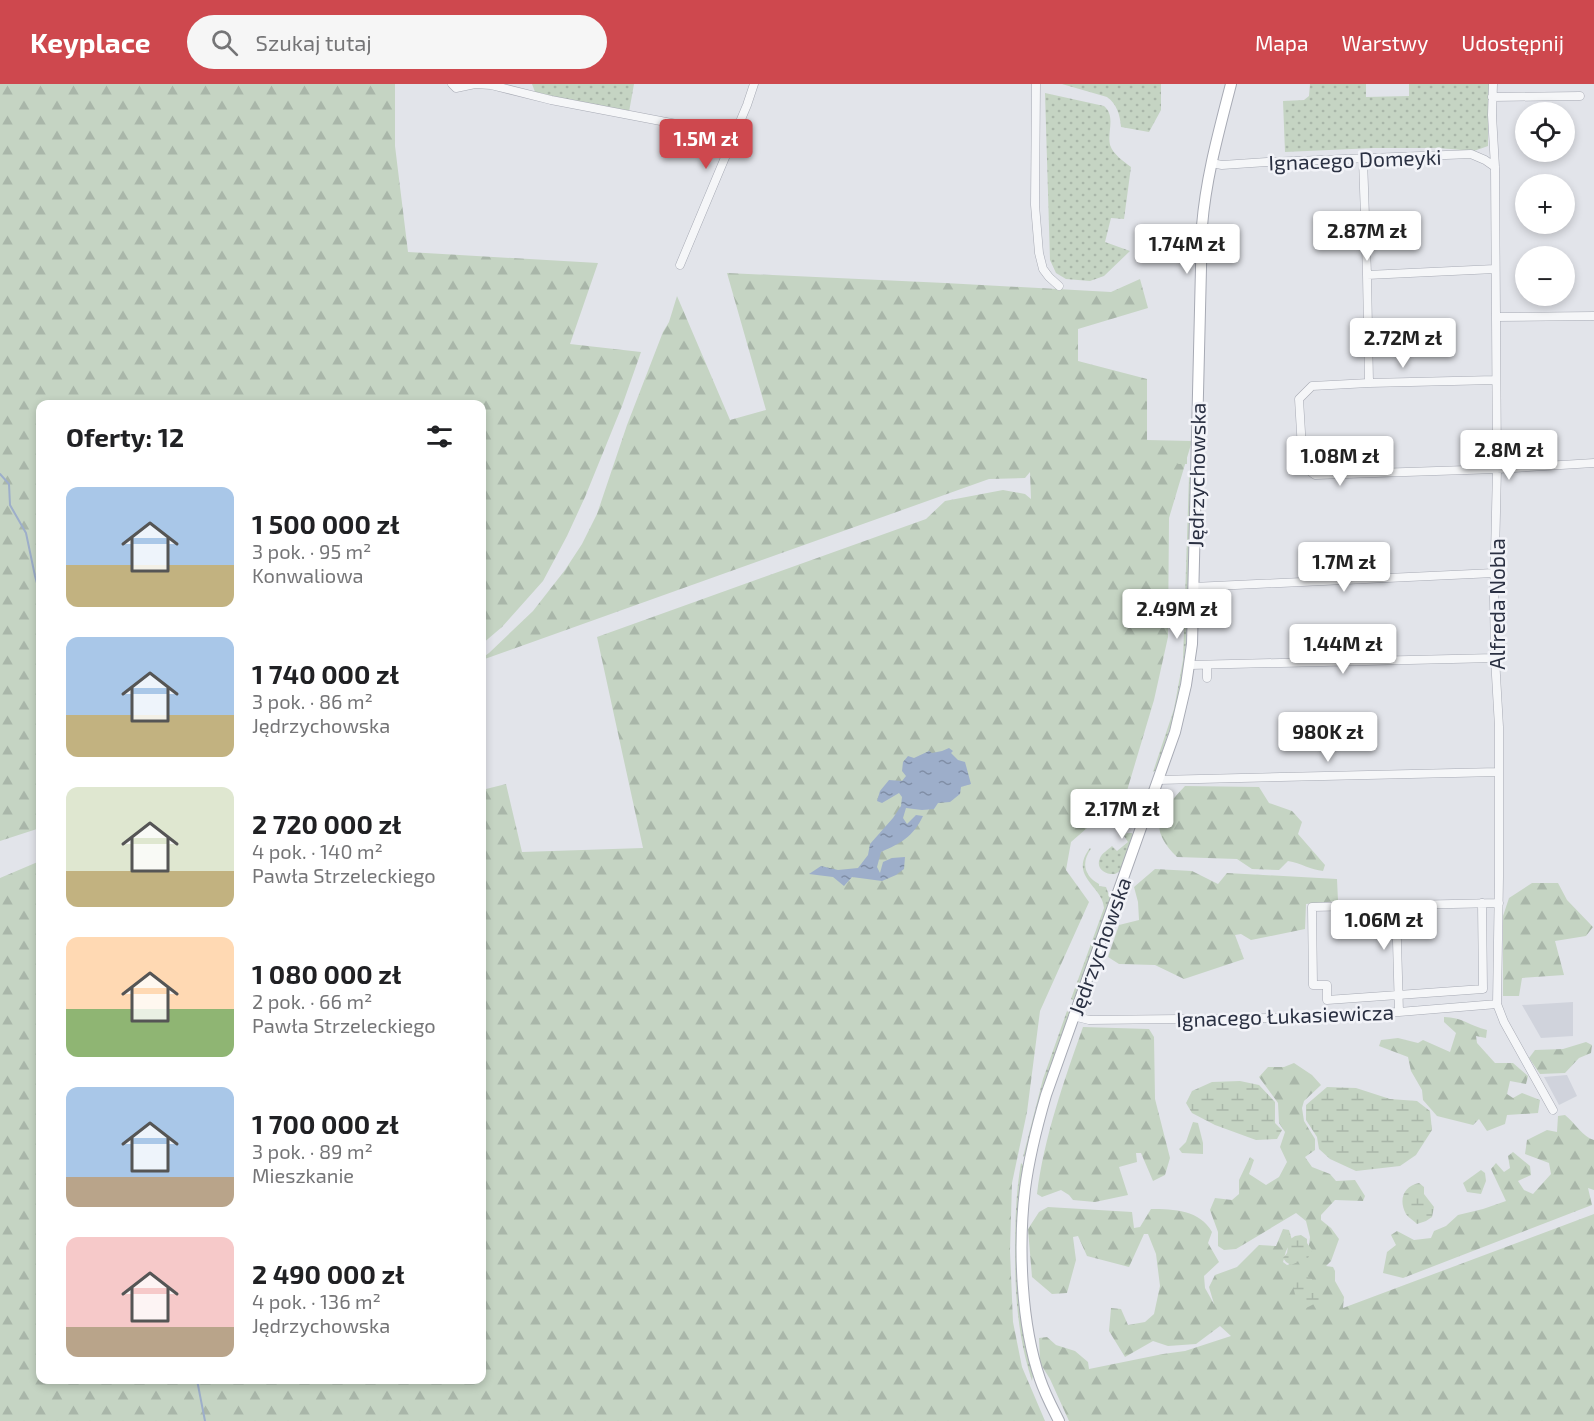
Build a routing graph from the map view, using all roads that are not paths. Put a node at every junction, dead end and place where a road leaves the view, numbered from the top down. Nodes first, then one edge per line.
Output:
1 (452, 84) edge
2 (754, 84) edge
3 (1036, 84) edge
4 (1231, 84) edge
5 (1493, 84) edge
6 (1580, 96) dead end
7 (1492, 97) junction
8 (734, 135) junction
9 (1363, 159) junction
10 (1211, 163) junction
11 (1495, 167) junction
12 (681, 265) dead end
13 (1495, 269) junction
14 (1367, 275) junction
15 (1059, 286) dead end
16 (1594, 316) edge
17 (1496, 317) junction
18 (1495, 380) junction
19 (1369, 382) junction
20 (1594, 463) edge
21 (1497, 469) junction
22 (1494, 573) junction
23 (1193, 587) junction
24 (1495, 658) junction
25 (1190, 665) junction
26 (1207, 665) junction
27 (1207, 678) dead end
28 (1498, 772) junction
29 (1158, 780) junction
30 (1482, 903) junction
31 (1499, 903) junction
32 (1396, 906) junction
33 (1398, 996) junction
34 (1497, 1004) junction
35 (1399, 1012) junction
36 (1073, 1016) junction
37 (1552, 1110) dead end
38 (1059, 1421) edge

1 - 8 street
2 - 8 street
3 - 15 street
4 - 10 main road, Jędrzychowska
5 - 7 street, Alfreda Nobla
6 - 7 street
7 - 11 street, Alfreda Nobla
8 - 12 street
9 - 10 street, Ignacego Domeyki
9 - 11 street, Ignacego Domeyki
9 - 14 street
10 - 23 main road, Jędrzychowska
11 - 13 street, Alfreda Nobla
13 - 14 street
13 - 17 street, Alfreda Nobla
14 - 19 street
16 - 17 street
17 - 18 street, Alfreda Nobla
18 - 19 street
18 - 21 street, Alfreda Nobla
19 - 21 street
20 - 21 street
21 - 22 street, Alfreda Nobla
22 - 23 street
22 - 24 street, Alfreda Nobla
23 - 25 main road, Jędrzychowska
24 - 26 street
24 - 28 street, Alfreda Nobla
25 - 26 street
25 - 29 main road, Jędrzychowska
26 - 27 street
28 - 29 street
28 - 31 street, Alfreda Nobla
29 - 36 main road, Jędrzychowska
30 - 31 street
30 - 32 street
30 - 33 street
31 - 34 street, Alfreda Nobla
32 - 33 street
32 - 33 street
33 - 35 street
34 - 35 street, Ignacego Łukasiewicza
34 - 37 street, Alfreda Nobla
35 - 36 street, Ignacego Łukasiewicza
36 - 38 main road, Jędrzychowska

